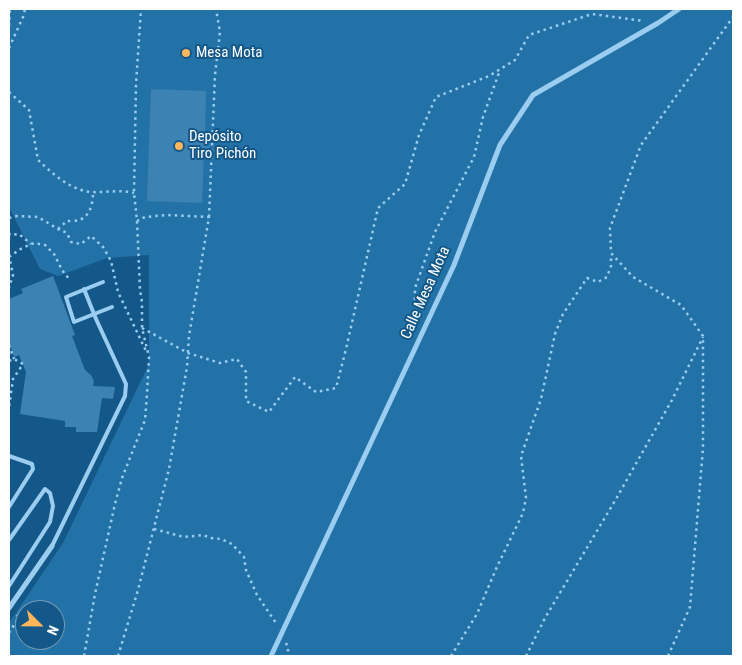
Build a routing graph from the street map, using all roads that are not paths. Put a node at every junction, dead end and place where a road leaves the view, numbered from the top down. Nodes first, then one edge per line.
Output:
1 (679, 9) edge
2 (103, 282) dead end
3 (84, 289) junction
4 (112, 307) dead end
5 (94, 315) junction
6 (9, 456) edge
7 (9, 507) edge
8 (9, 540) edge
9 (52, 546) joint
10 (9, 586) edge
11 (9, 608) edge
12 (271, 656) edge

1 - 12 street, Calle Mesa Mota
2 - 3 lane
3 - 5 lane
3 - 5 lane
4 - 5 lane
5 - 9 lane
6 - 7 lane
8 - 10 lane
9 - 11 street

